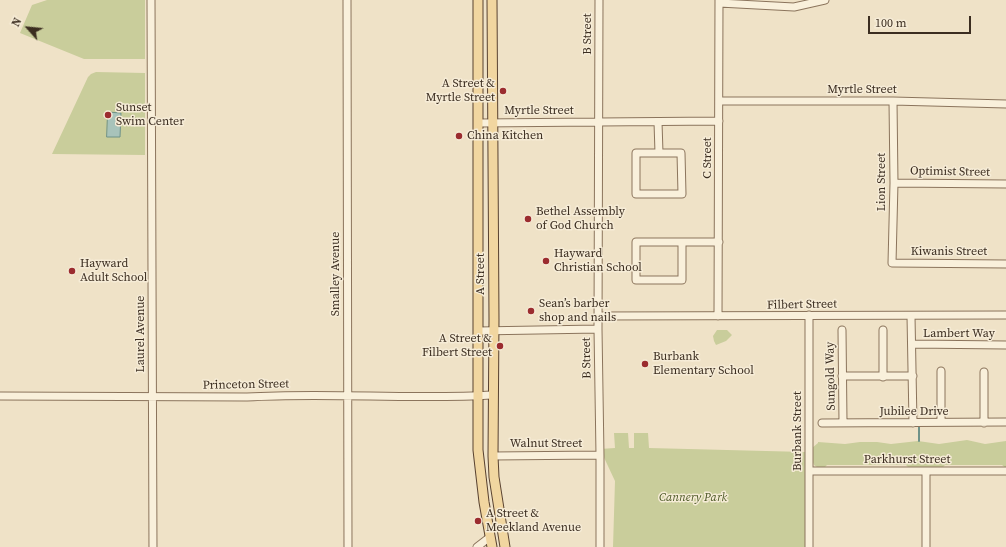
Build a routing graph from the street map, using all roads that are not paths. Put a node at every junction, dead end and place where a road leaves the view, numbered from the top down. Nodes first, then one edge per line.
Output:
1 (150, 0) edge
2 (348, 0) edge
3 (478, 0) edge
4 (492, 0) edge
5 (599, 0) edge
6 (824, 0) edge
7 (719, 2) edge
8 (719, 101) junction
9 (893, 101) junction
10 (1006, 104) edge
11 (719, 121) junction
12 (478, 122) junction
13 (493, 122) junction
14 (600, 122) junction
15 (658, 122) junction
16 (659, 153) junction
17 (894, 183) junction
18 (1006, 184) edge
19 (682, 242) junction
20 (718, 242) junction
21 (892, 263) joint
22 (1006, 264) edge
23 (809, 315) junction
24 (1006, 315) edge
25 (598, 316) junction
26 (718, 316) junction
27 (911, 316) junction
28 (598, 329) junction
29 (842, 330) dead end
30 (883, 330) dead end
31 (478, 331) junction
32 (494, 331) junction
33 (912, 344) junction
34 (1006, 345) edge
35 (941, 371) dead end
36 (984, 372) dead end
37 (842, 376) junction
38 (883, 376) junction
39 (913, 376) junction
40 (493, 395) junction
41 (0, 396) edge
42 (152, 396) junction
43 (347, 396) junction
44 (477, 396) junction
45 (842, 422) junction
46 (941, 422) junction
47 (1006, 422) edge
48 (822, 423) dead end
49 (912, 423) junction
50 (984, 423) junction
51 (600, 455) junction
52 (492, 456) junction
53 (809, 471) junction
54 (926, 471) junction
55 (1006, 471) edge
56 (490, 537) junction
57 (153, 547) edge
58 (348, 547) edge
59 (477, 547) edge
60 (492, 547) edge
61 (506, 547) edge
62 (600, 547) edge
63 (809, 547) edge
64 (926, 547) edge

1 - 42 street, Laurel Avenue
2 - 43 street, Smalley Avenue
3 - 12 main road, A Street
4 - 13 main road, A Street
5 - 14 street, B Street
6 - 7 street
7 - 8 street, C Street
8 - 9 street, Myrtle Street
8 - 11 street, C Street
9 - 10 street, Myrtle Street
9 - 17 street, Lion Street
11 - 15 street, Myrtle Street
11 - 20 street, C Street
12 - 13 street, Myrtle Street
12 - 31 main road, A Street
13 - 14 street, Myrtle Street
13 - 32 main road, A Street
14 - 15 street, Myrtle Street
14 - 25 street, B Street
15 - 16 street
16 - 16 street
17 - 18 street, Optimist Street
17 - 21 street, Lion Street
19 - 19 street
19 - 20 street
20 - 26 street, C Street
21 - 22 street, Kiwanis Street
23 - 26 street, Filbert Street
23 - 27 street, Filbert Street
23 - 53 street, Burbank Street
24 - 27 street, Filbert Street
25 - 26 street, Filbert Street
25 - 28 street, B Street
27 - 33 street
28 - 32 street
28 - 51 street, B Street
29 - 37 street, Sungold Way
30 - 38 street
31 - 32 street
31 - 44 main road, A Street
32 - 40 main road, A Street
33 - 34 street, Lambert Way
33 - 39 street
35 - 46 street
36 - 50 street
37 - 38 street
37 - 45 street, Sungold Way
38 - 39 street
39 - 49 street
40 - 44 street, Princeton Street
40 - 52 main road, A Street
41 - 42 street, Princeton Street
42 - 43 street, Princeton Street
42 - 57 street, Laurel Avenue
43 - 44 street, Princeton Street
43 - 58 street, Smalley Avenue
44 - 56 main road, A Street
45 - 48 street, Jubilee Drive
45 - 49 street, Jubilee Drive
46 - 49 street, Jubilee Drive
46 - 50 street, Jubilee Drive
47 - 50 street, Jubilee Drive
51 - 52 street, Walnut Street
51 - 62 street, B Street
52 - 61 main road, A Street
53 - 54 street, Parkhurst Street
53 - 63 street, Burbank Street
54 - 55 street, Parkhurst Street
54 - 64 street
56 - 59 street
56 - 60 main road, A Street

